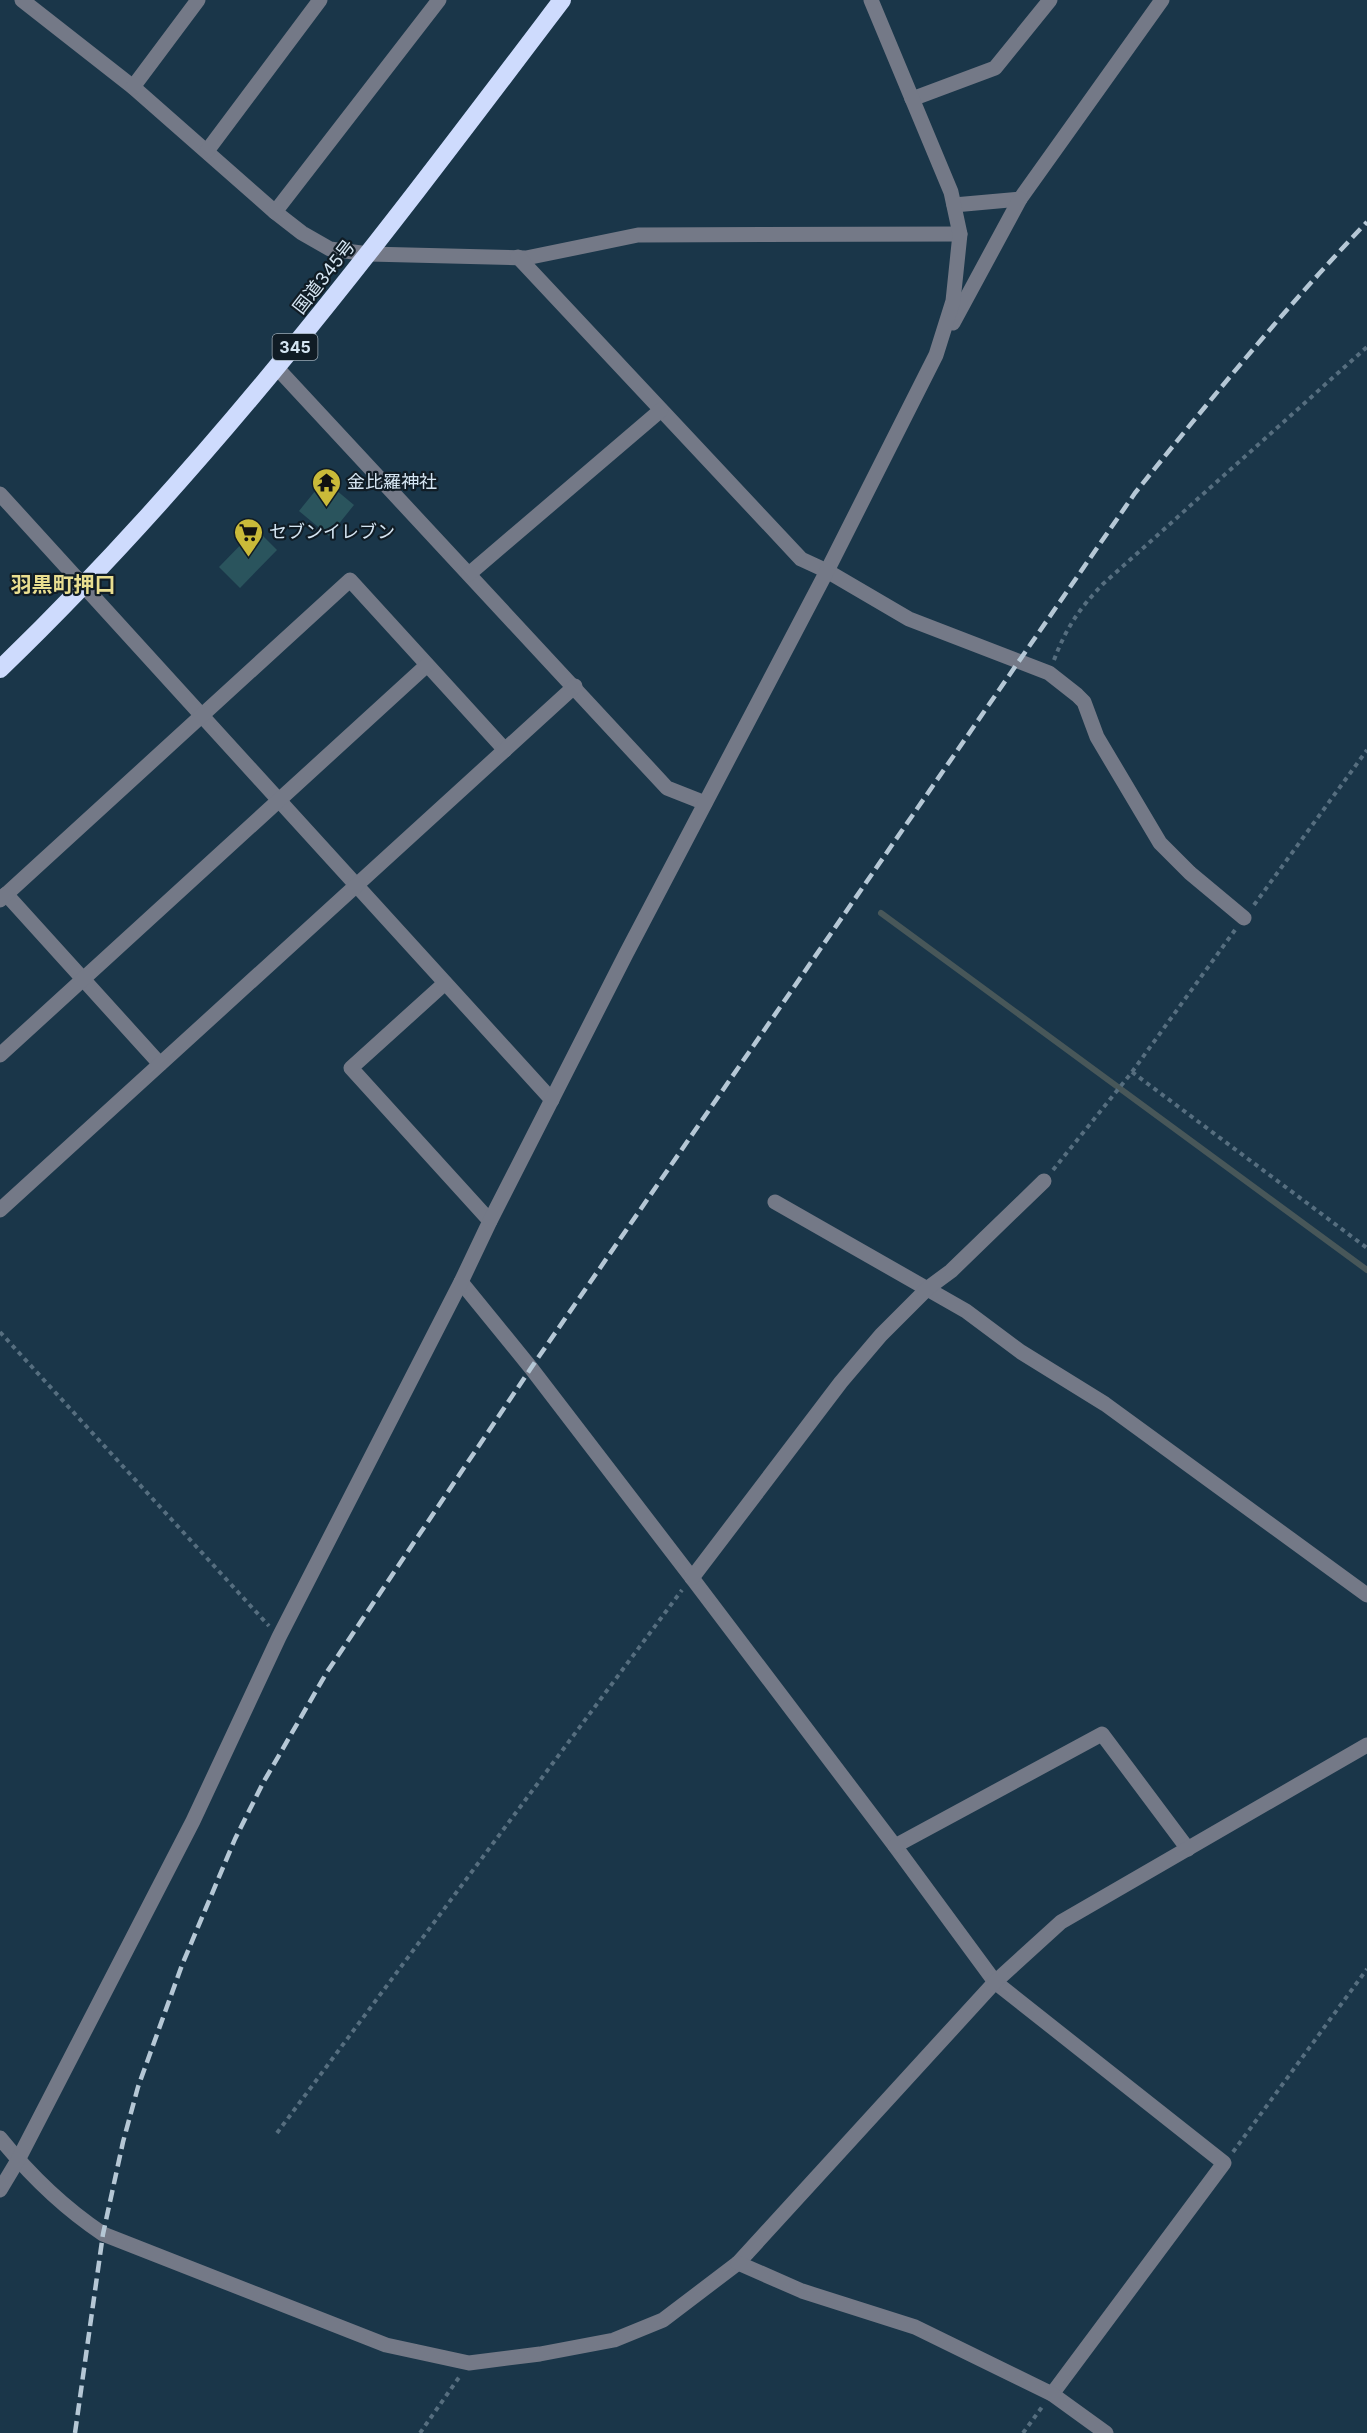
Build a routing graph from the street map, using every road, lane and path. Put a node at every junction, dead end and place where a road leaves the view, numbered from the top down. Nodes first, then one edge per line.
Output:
1 (22, 0) edge
2 (198, 0) edge
3 (320, 0) edge
4 (440, 0) edge
5 (562, 0) edge
6 (871, 0) edge
7 (1050, 0) edge
8 (1162, 0) edge
9 (133, 87) junction
10 (912, 99) junction
11 (207, 152) junction
12 (1020, 199) junction
13 (954, 205) junction
14 (275, 212) junction
15 (960, 234) junction
16 (369, 254) junction
17 (518, 257) junction
18 (1367, 347) edge
19 (936, 355) junction
20 (278, 369) junction
21 (662, 410) junction
22 (0, 494) edge
23 (827, 571) junction
24 (469, 574) junction
25 (84, 586) junction
26 (427, 665) junction
27 (0, 669) edge
28 (1049, 673) junction
29 (574, 686) junction
30 (202, 716) junction
31 (505, 750) junction
32 (279, 801) junction
33 (705, 803) junction
34 (356, 885) junction
35 (3, 897) edge
36 (1244, 918) dead end
37 (83, 979) junction
38 (445, 983) junction
39 (0, 1055) edge
40 (160, 1064) junction
41 (552, 1100) junction
42 (1044, 1181) joint
43 (775, 1202) dead end
44 (0, 1210) edge
45 (490, 1221) junction
46 (1367, 1248) edge
47 (461, 1282) junction
48 (928, 1288) junction
49 (0, 1332) edge
50 (692, 1578) junction
51 (1367, 1595) edge
52 (279, 1637) junction
53 (1367, 1745) edge
54 (895, 1846) junction
55 (1188, 1849) junction
56 (1367, 1969) edge
57 (995, 1982) junction
58 (277, 2133) dead end
59 (0, 2138) edge
60 (18, 2160) junction
61 (1224, 2163) junction
62 (0, 2190) edge
63 (738, 2264) junction
64 (469, 2363) junction
65 (1052, 2394) junction
66 (420, 2433) edge
67 (1023, 2433) edge
68 (1106, 2433) edge

1 - 9 street
2 - 9 street
3 - 11 street
4 - 14 street
5 - 16 highway, 国道345号 / 345
6 - 10 street
7 - 10 street
8 - 12 street
9 - 11 street
10 - 13 street
11 - 14 street
12 - 13 street
12 - 19 street
13 - 15 street
14 - 16 street
15 - 17 street
15 - 19 street
16 - 17 street
16 - 20 highway, 国道345号 / 345
17 - 21 street
18 - 28 path
19 - 23 street
20 - 24 street
20 - 25 highway, 国道345号 / 345
21 - 23 street
21 - 24 street
22 - 25 street
23 - 28 street
23 - 33 street
24 - 29 street
25 - 27 highway, 国道345号 / 345
25 - 30 street
26 - 30 street
26 - 31 street
26 - 32 street
28 - 36 street
29 - 31 street
29 - 33 street
30 - 32 street
30 - 35 street
31 - 34 street
32 - 34 street
32 - 37 street
33 - 41 street
34 - 38 street
34 - 40 street
35 - 37 street
37 - 39 street
37 - 40 street
38 - 41 street
38 - 45 street
40 - 44 street
41 - 45 street
42 - 46 path
42 - 48 street
43 - 48 street
45 - 47 street
47 - 50 street
47 - 52 street
48 - 50 street
48 - 51 street
49 - 52 path
50 - 54 street
50 - 58 path
52 - 60 street
53 - 55 street
54 - 55 street
54 - 57 street
55 - 57 street
56 - 61 path
57 - 61 street
57 - 63 street
59 - 60 street
60 - 62 street
60 - 64 street
61 - 65 street
63 - 64 street
63 - 65 street
64 - 66 path
65 - 67 path
65 - 68 street

